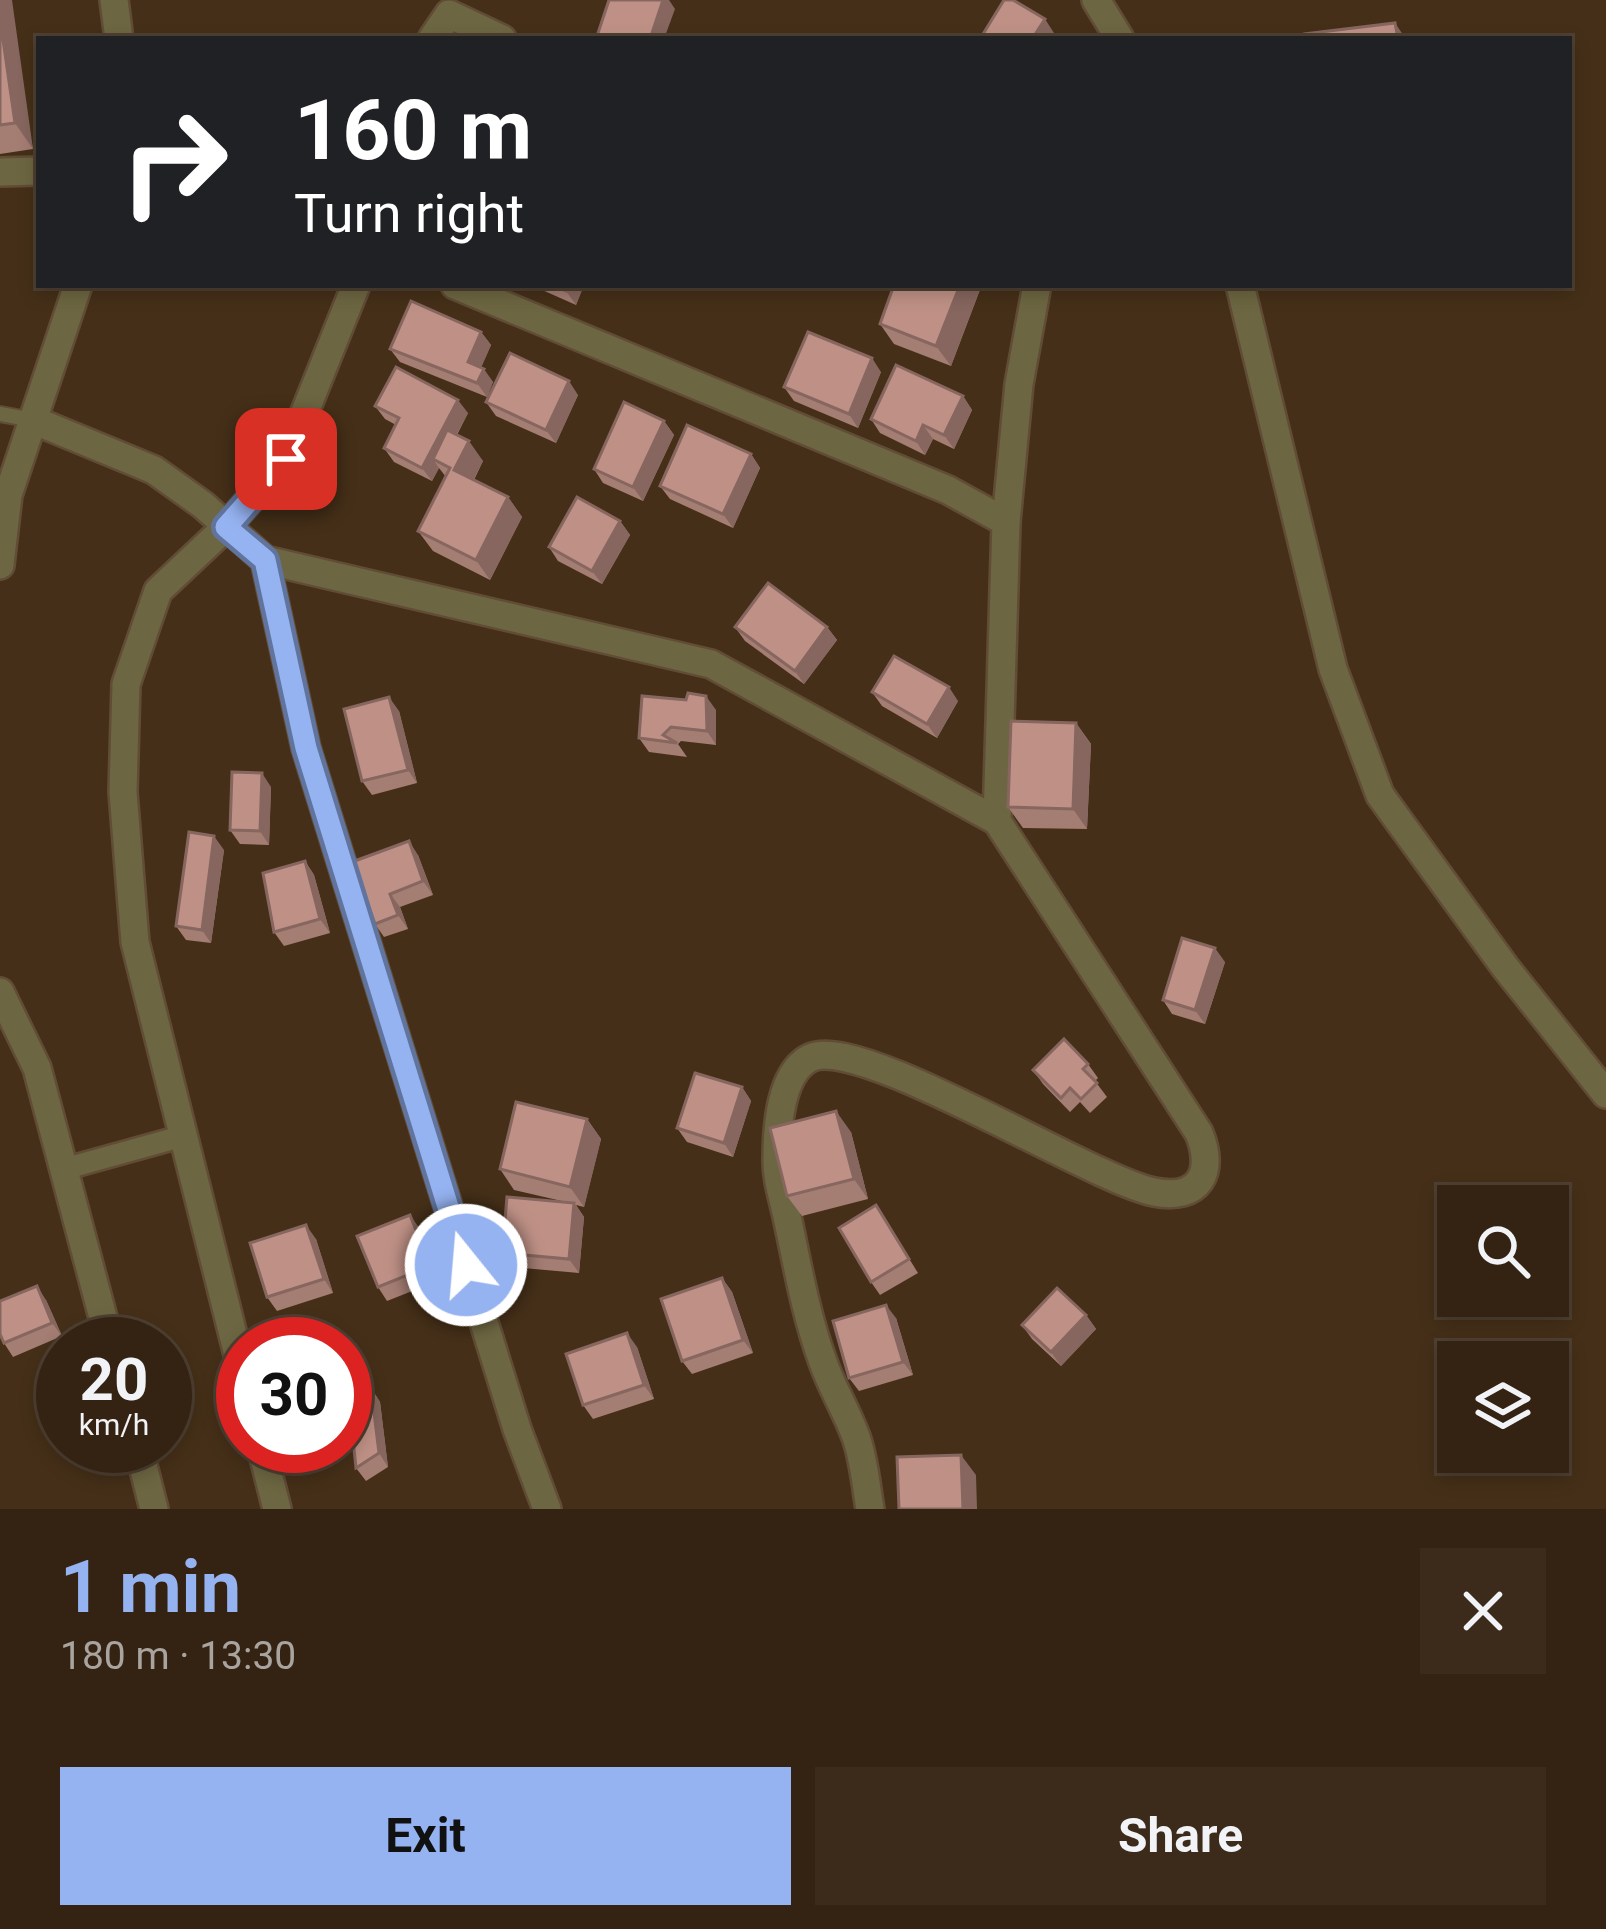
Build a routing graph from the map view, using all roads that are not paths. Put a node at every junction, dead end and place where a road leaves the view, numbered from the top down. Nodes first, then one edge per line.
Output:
1 (114, 0) edge
2 (1096, 0) edge
3 (452, 7) edge
4 (119, 36) edge
5 (434, 36) edge
6 (497, 36) edge
7 (1118, 36) edge
8 (36, 171) edge
9 (0, 172) edge
10 (76, 288) edge
11 (355, 288) edge
12 (462, 288) edge
13 (1036, 288) edge
14 (1241, 288) edge
15 (0, 414) edge
16 (33, 420) junction
17 (1006, 522) junction
18 (226, 527) junction
19 (265, 560) junction
20 (0, 565) edge
21 (997, 821) junction
22 (0, 992) edge
23 (1606, 1094) edge
24 (183, 1136) junction
25 (64, 1168) junction
26 (103, 1317) edge
27 (228, 1317) edge
28 (144, 1473) edge
29 (268, 1473) edge
30 (154, 1509) edge
31 (278, 1509) edge
32 (547, 1509) edge
33 (870, 1509) edge

1 - 4 street
2 - 7 street
3 - 5 street
3 - 6 street
8 - 9 street
10 - 16 street
11 - 18 street
12 - 17 street
13 - 17 street
14 - 23 street
15 - 16 lane
16 - 18 street
16 - 20 street
17 - 21 street
18 - 19 street
18 - 24 street
19 - 21 street
19 - 32 street
21 - 33 street
22 - 25 street
24 - 25 street
24 - 27 street
25 - 26 street
28 - 30 street
29 - 31 street

